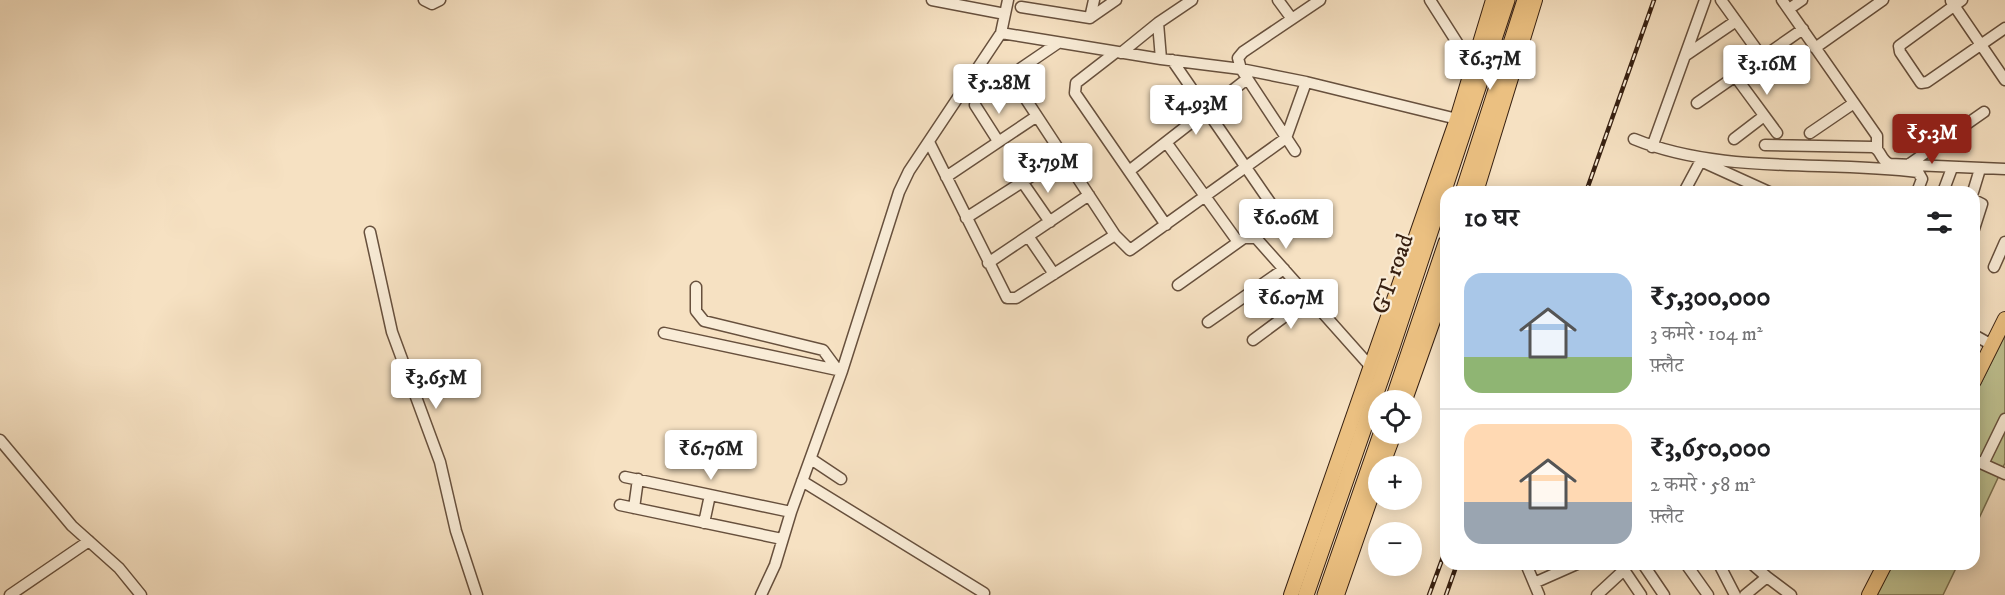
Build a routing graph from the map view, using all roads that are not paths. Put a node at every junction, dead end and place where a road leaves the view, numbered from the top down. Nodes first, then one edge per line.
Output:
1 (424, 0) edge
2 (440, 0) edge
3 (935, 0) edge
4 (1008, 0) edge
5 (1094, 0) edge
6 (1116, 0) edge
7 (1192, 0) edge
8 (1278, 0) edge
9 (1320, 0) edge
10 (1430, 0) edge
11 (1492, 0) edge
12 (1507, 0) edge
13 (1525, 0) edge
14 (1535, 0) edge
15 (1705, 0) edge
16 (1721, 0) edge
17 (1802, 0) edge
18 (1883, 0) edge
19 (1955, 2) edge
20 (970, 3) edge
21 (1037, 5) edge
22 (1786, 5) edge
23 (1021, 7) dead end
24 (1005, 14) junction
25 (1090, 18) junction
26 (1292, 19) junction
27 (1736, 21) junction
28 (1158, 23) junction
29 (2005, 28) edge
30 (1803, 29) junction
31 (1001, 33) junction
32 (1058, 43) junction
33 (1981, 45) junction
34 (1815, 48) junction
35 (1118, 53) junction
36 (1685, 55) junction
37 (1762, 57) junction
38 (1166, 60) junction
39 (1472, 66) junction
40 (1240, 69) junction
41 (1735, 76) junction
42 (1247, 79) junction
43 (2005, 80) edge
44 (1306, 82) junction
45 (1697, 103) dead end
46 (1854, 103) junction
47 (975, 105) dead end
48 (1206, 110) junction
49 (1984, 112) dead end
50 (1037, 116) junction
51 (1764, 116) junction
52 (1457, 119) junction
53 (1777, 133) dead end
54 (1810, 133) dead end
55 (1286, 138) junction
56 (1634, 139) dead end
57 (1734, 140) dead end
58 (998, 141) junction
59 (929, 142) junction
60 (1166, 142) junction
61 (1765, 145) dead end
62 (1652, 147) junction
63 (1877, 149) junction
64 (1295, 151) dead end
65 (1063, 156) junction
66 (1908, 165) junction
67 (1247, 168) junction
68 (1952, 168) junction
69 (1980, 169) junction
70 (2005, 169) edge
71 (1129, 171) junction
72 (946, 177) junction
73 (1023, 183) junction
74 (1445, 186) edge
75 (1465, 186) edge
76 (1478, 186) edge
77 (1687, 186) edge
78 (1756, 186) edge
79 (1919, 186) edge
80 (1946, 186) edge
81 (1975, 186) edge
82 (1089, 195) junction
83 (1206, 197) junction
84 (1440, 202) edge
85 (1276, 211) dead end
86 (966, 218) junction
87 (1050, 222) junction
88 (1166, 225) junction
89 (370, 232) dead end
90 (1115, 235) junction
91 (1028, 236) junction
92 (1238, 242) junction
93 (2005, 242) edge
94 (1440, 261) edge
95 (988, 263) junction
96 (1994, 267) dead end
97 (1284, 269) junction
98 (1054, 274) junction
99 (1178, 285) dead end
100 (696, 287) dead end
101 (1311, 297) junction
102 (1440, 301) edge
103 (2005, 319) edge
104 (1208, 322) dead end
105 (664, 333) dead end
106 (1980, 338) edge
107 (1253, 340) dead end
108 (1992, 345) junction
109 (1371, 366) junction
110 (1980, 369) edge
111 (840, 370) junction
112 (1396, 390) edge
113 (1409, 390) edge
114 (2005, 419) edge
115 (0, 440) edge
116 (1378, 444) edge
117 (811, 459) junction
118 (1980, 460) edge
119 (1980, 462) edge
120 (2005, 474) edge
121 (625, 477) dead end
122 (842, 478) dead end
123 (638, 479) junction
124 (802, 481) junction
125 (710, 495) junction
126 (620, 505) dead end
127 (1368, 506) edge
128 (634, 508) junction
129 (791, 512) junction
130 (704, 523) junction
131 (782, 539) junction
132 (89, 541) junction
133 (1529, 570) edge
134 (1563, 570) edge
135 (1619, 570) edge
136 (1624, 570) edge
137 (1647, 570) edge
138 (1690, 570) edge
139 (1722, 570) edge
140 (1760, 570) edge
141 (1882, 570) edge
142 (1767, 576) junction
143 (1534, 583) junction
144 (984, 593) dead end
145 (10, 595) edge
146 (141, 595) edge
147 (477, 595) edge
148 (760, 595) edge
149 (1291, 595) edge
150 (1306, 595) edge
151 (1325, 595) edge
152 (1337, 595) edge
153 (1539, 595) edge
154 (1598, 595) edge
155 (1641, 595) edge
156 (1664, 595) edge
157 (1708, 595) edge
158 (1735, 595) edge
159 (1745, 595) edge
160 (1791, 595) edge
161 (1869, 595) edge

1 - 2 street
3 - 20 street
4 - 24 street
5 - 25 street
6 - 25 street
7 - 28 street
8 - 26 street
9 - 26 street
10 - 39 street
11 - 39 main road
12 - 74 highway, GT road
13 - 75 highway
14 - 76 main road
15 - 36 street
16 - 27 street
17 - 22 street
18 - 34 street
19 - 33 street
19 - 33 street
20 - 24 street
21 - 23 street
21 - 25 street
22 - 30 street
24 - 31 street
26 - 40 street
27 - 36 street
27 - 37 street
28 - 35 street
28 - 38 street
29 - 33 street
30 - 34 street
30 - 37 street
31 - 32 street
31 - 59 street
32 - 35 street
32 - 50 street
33 - 43 street
34 - 46 street
35 - 38 street
35 - 71 street
36 - 62 street
37 - 41 street
38 - 40 street
38 - 48 street
39 - 52 main road
40 - 42 street
40 - 44 street
41 - 45 street
41 - 51 street
42 - 48 street
42 - 55 street
44 - 52 street
44 - 55 street
46 - 54 street
46 - 63 street
47 - 58 street
48 - 60 street
48 - 67 street
49 - 66 street
50 - 58 street
50 - 65 street
51 - 53 street
51 - 57 street
52 - 109 main road
55 - 64 street
55 - 67 street
56 - 62 street
58 - 72 street
59 - 72 street
59 - 111 street
60 - 71 street
60 - 83 street
61 - 63 street
62 - 79 street
63 - 66 street
65 - 73 street
65 - 82 street
66 - 68 street
67 - 83 street
67 - 85 street
68 - 69 street
68 - 80 street
69 - 70 street
69 - 81 street
71 - 88 street
72 - 86 street
73 - 86 street
73 - 87 street
77 - 78 street
82 - 87 street
82 - 90 street
83 - 88 street
83 - 92 street
84 - 150 highway, GT road
86 - 95 street
87 - 91 street
88 - 90 street
89 - 147 street
90 - 98 street
91 - 95 street
91 - 98 street
92 - 97 street
92 - 99 street
93 - 96 street
94 - 112 highway, GT road
95 - 98 street
97 - 101 street
97 - 104 street
100 - 111 street
101 - 107 street
101 - 109 street
102 - 113 main road
103 - 108 main road
105 - 111 street
106 - 108 street
108 - 110 main road
109 - 149 main road
111 - 117 street
114 - 118 street
115 - 132 street
116 - 151 highway
117 - 122 street
117 - 124 street
119 - 120 street
121 - 123 street
123 - 125 street
123 - 128 street
124 - 129 street
124 - 144 street
125 - 129 street
125 - 130 street
126 - 128 street
127 - 152 main road
128 - 130 street
129 - 131 street
130 - 131 street
131 - 148 street
132 - 145 street
132 - 146 street
133 - 143 street
134 - 143 street
135 - 154 street
136 - 155 street
137 - 156 street
138 - 157 street
139 - 158 street
140 - 142 street
141 - 161 main road
142 - 159 street
142 - 160 street
143 - 153 street

